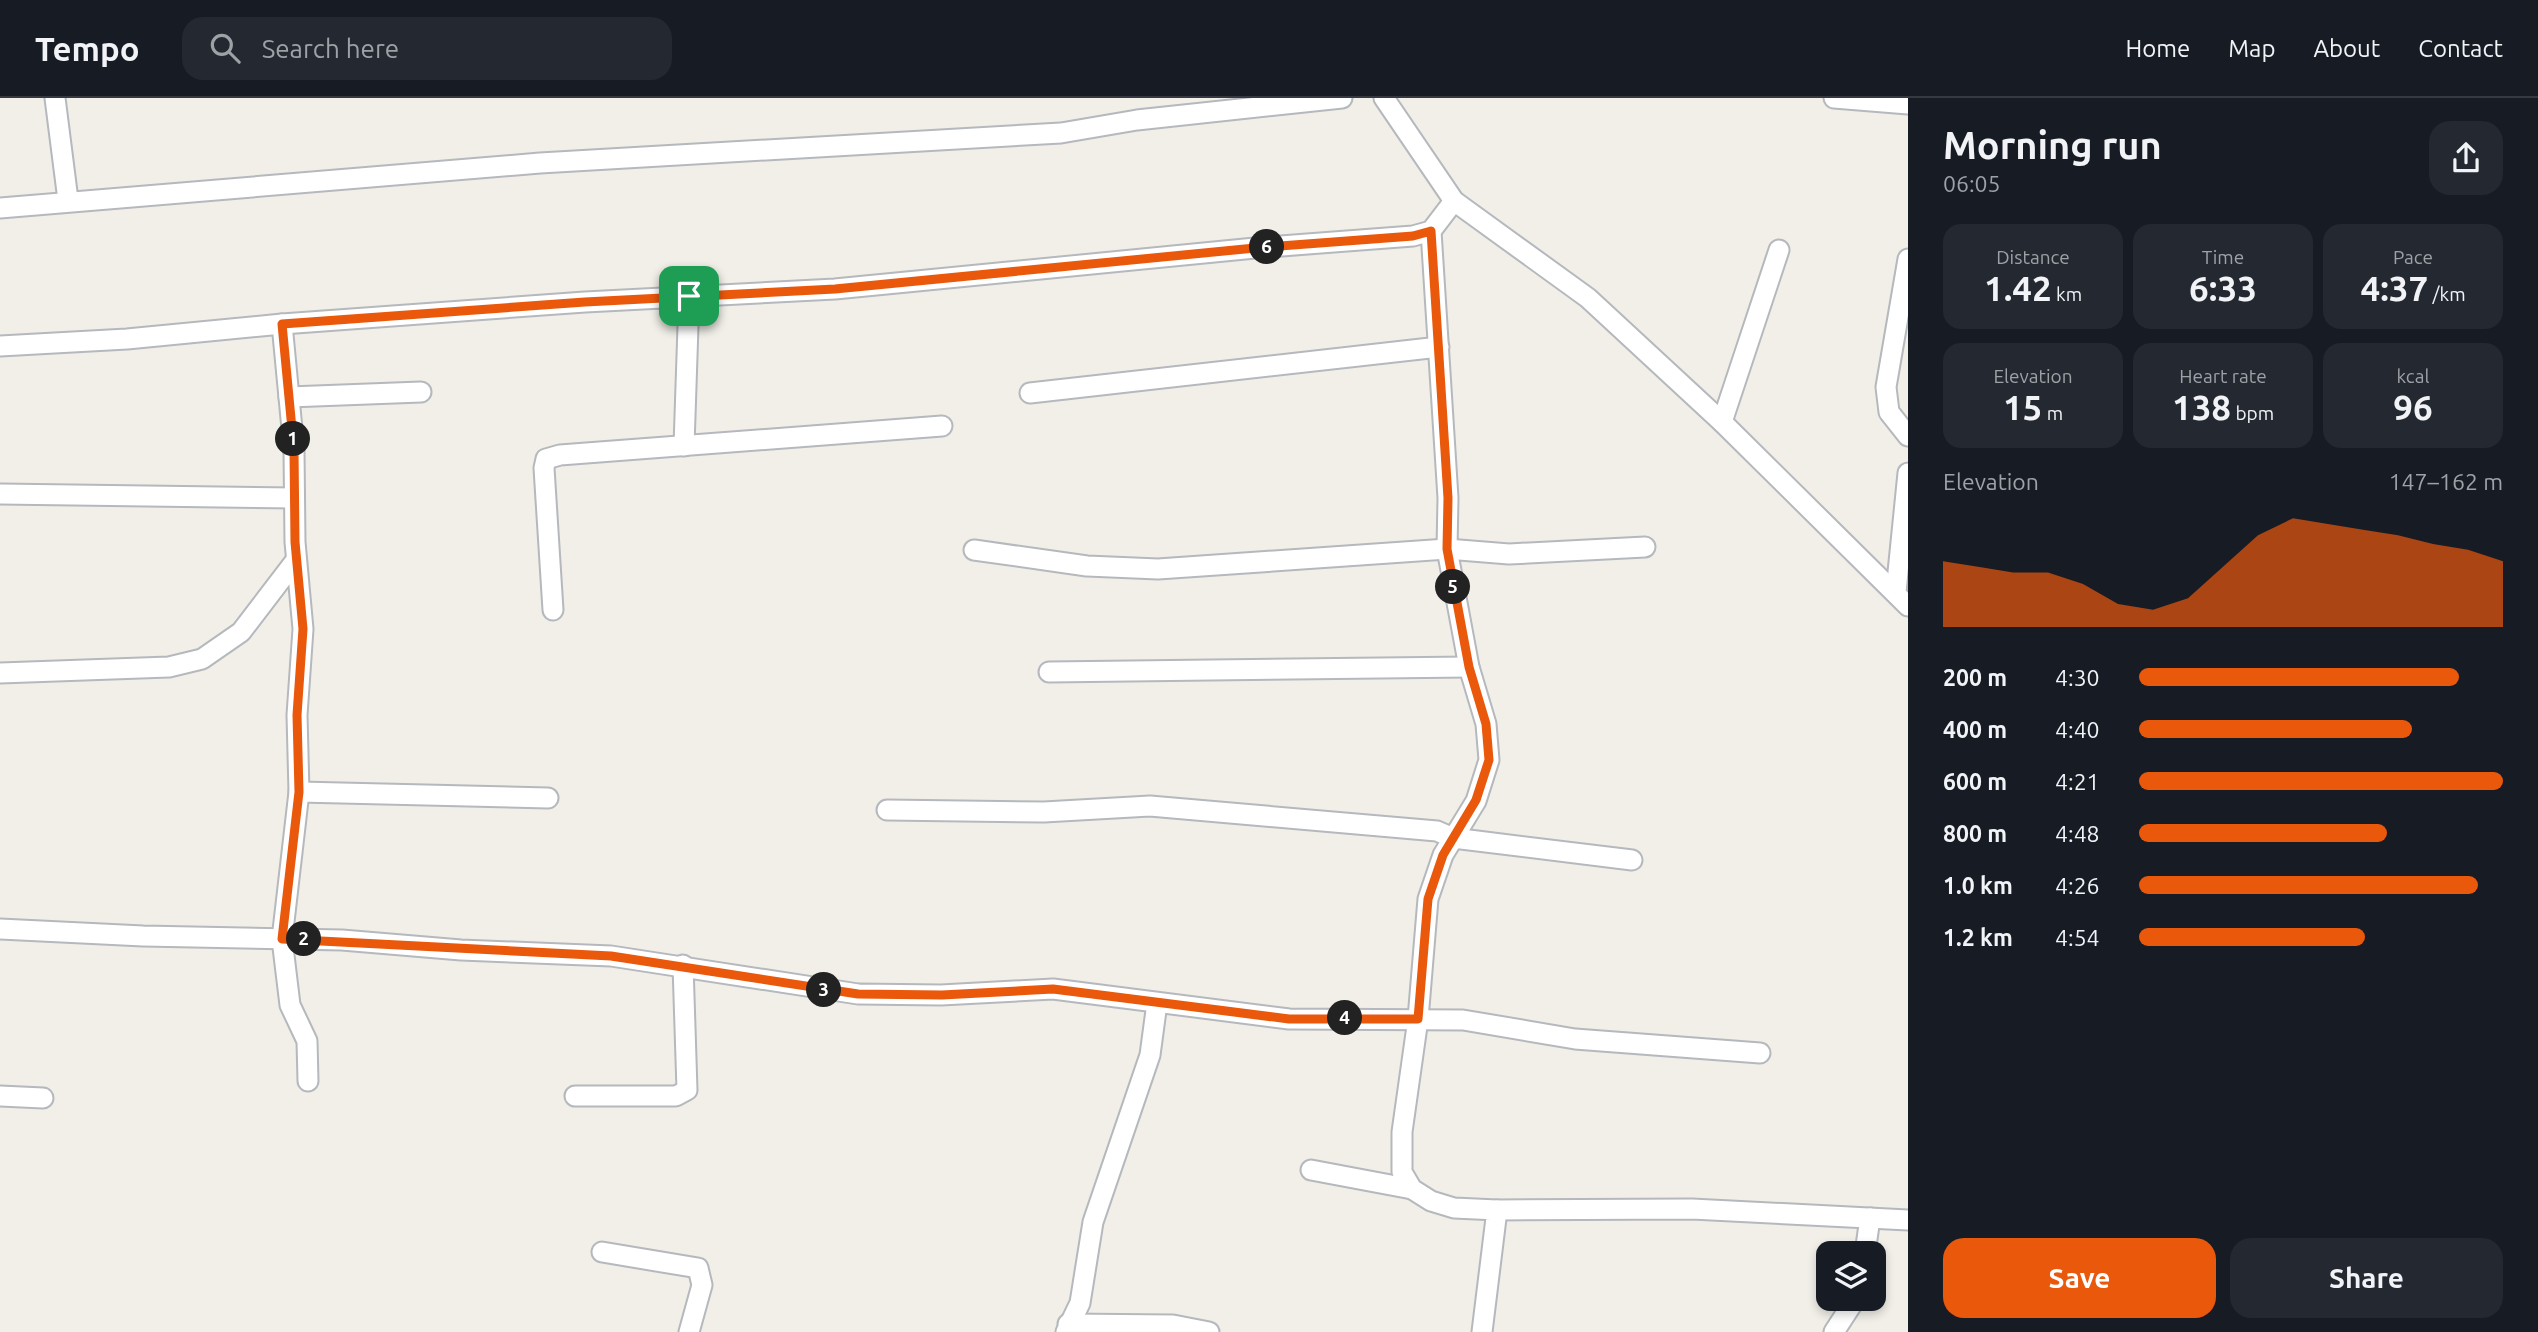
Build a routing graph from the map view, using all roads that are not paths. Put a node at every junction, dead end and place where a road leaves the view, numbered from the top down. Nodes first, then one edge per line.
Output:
1 (55, 98) edge
2 (1342, 98) edge
3 (1384, 98) edge
4 (1834, 98) edge
5 (1908, 104) edge
6 (68, 200) junction
7 (1454, 201) junction
8 (0, 208) edge
9 (1431, 231) junction
10 (1779, 250) dead end
11 (1908, 259) edge
12 (689, 296) junction
13 (282, 324) junction
14 (0, 346) edge
15 (1439, 347) junction
16 (421, 392) dead end
17 (1030, 393) dead end
18 (289, 397) junction
19 (1722, 422) junction
20 (942, 426) dead end
21 (1908, 436) edge
22 (684, 446) junction
23 (1908, 473) edge
24 (0, 494) edge
25 (294, 498) junction
26 (1645, 547) dead end
27 (1447, 549) junction
28 (974, 550) dead end
29 (296, 560) junction
30 (1902, 599) edge
31 (553, 610) dead end
32 (1469, 667) junction
33 (1049, 672) dead end
34 (0, 673) edge
35 (299, 792) junction
36 (548, 798) dead end
37 (887, 810) dead end
38 (1453, 838) junction
39 (1632, 860) dead end
40 (0, 929) edge
41 (282, 939) junction
42 (683, 965) junction
43 (1157, 1003) junction
44 (1418, 1019) junction
45 (1760, 1054) dead end
46 (308, 1081) dead end
47 (0, 1096) edge
48 (575, 1096) dead end
49 (43, 1098) dead end
50 (1311, 1170) dead end
51 (1412, 1189) junction
52 (1497, 1210) junction
53 (1870, 1217) junction
54 (1908, 1220) edge
55 (1867, 1241) edge
56 (602, 1252) dead end
57 (1848, 1311) edge
58 (1067, 1328) edge
59 (689, 1332) edge
60 (1209, 1332) edge
61 (1482, 1332) edge
62 (1834, 1332) edge

1 - 6 street
2 - 6 street
3 - 7 street
4 - 5 street
6 - 8 street
7 - 9 street
7 - 19 street
9 - 12 street
9 - 15 street
10 - 19 street
11 - 21 street
12 - 13 street
12 - 22 street
13 - 14 street
13 - 18 street
15 - 17 street
15 - 27 street
16 - 18 street
18 - 25 street
19 - 30 street
20 - 22 street
22 - 31 street
23 - 30 street
24 - 25 street
25 - 29 street
26 - 27 street
27 - 28 street
27 - 32 street
29 - 34 street
29 - 35 street
32 - 33 street
32 - 38 street
35 - 36 street
35 - 41 street
37 - 38 street
38 - 39 street
38 - 44 street
40 - 41 street
41 - 42 street
41 - 46 street
42 - 43 street
42 - 48 street
43 - 44 street
43 - 58 street
44 - 45 street
44 - 51 street
47 - 49 street
50 - 51 street
51 - 52 street
52 - 53 street
52 - 61 street
53 - 54 street
53 - 55 street
56 - 59 street
57 - 62 street
58 - 60 street

